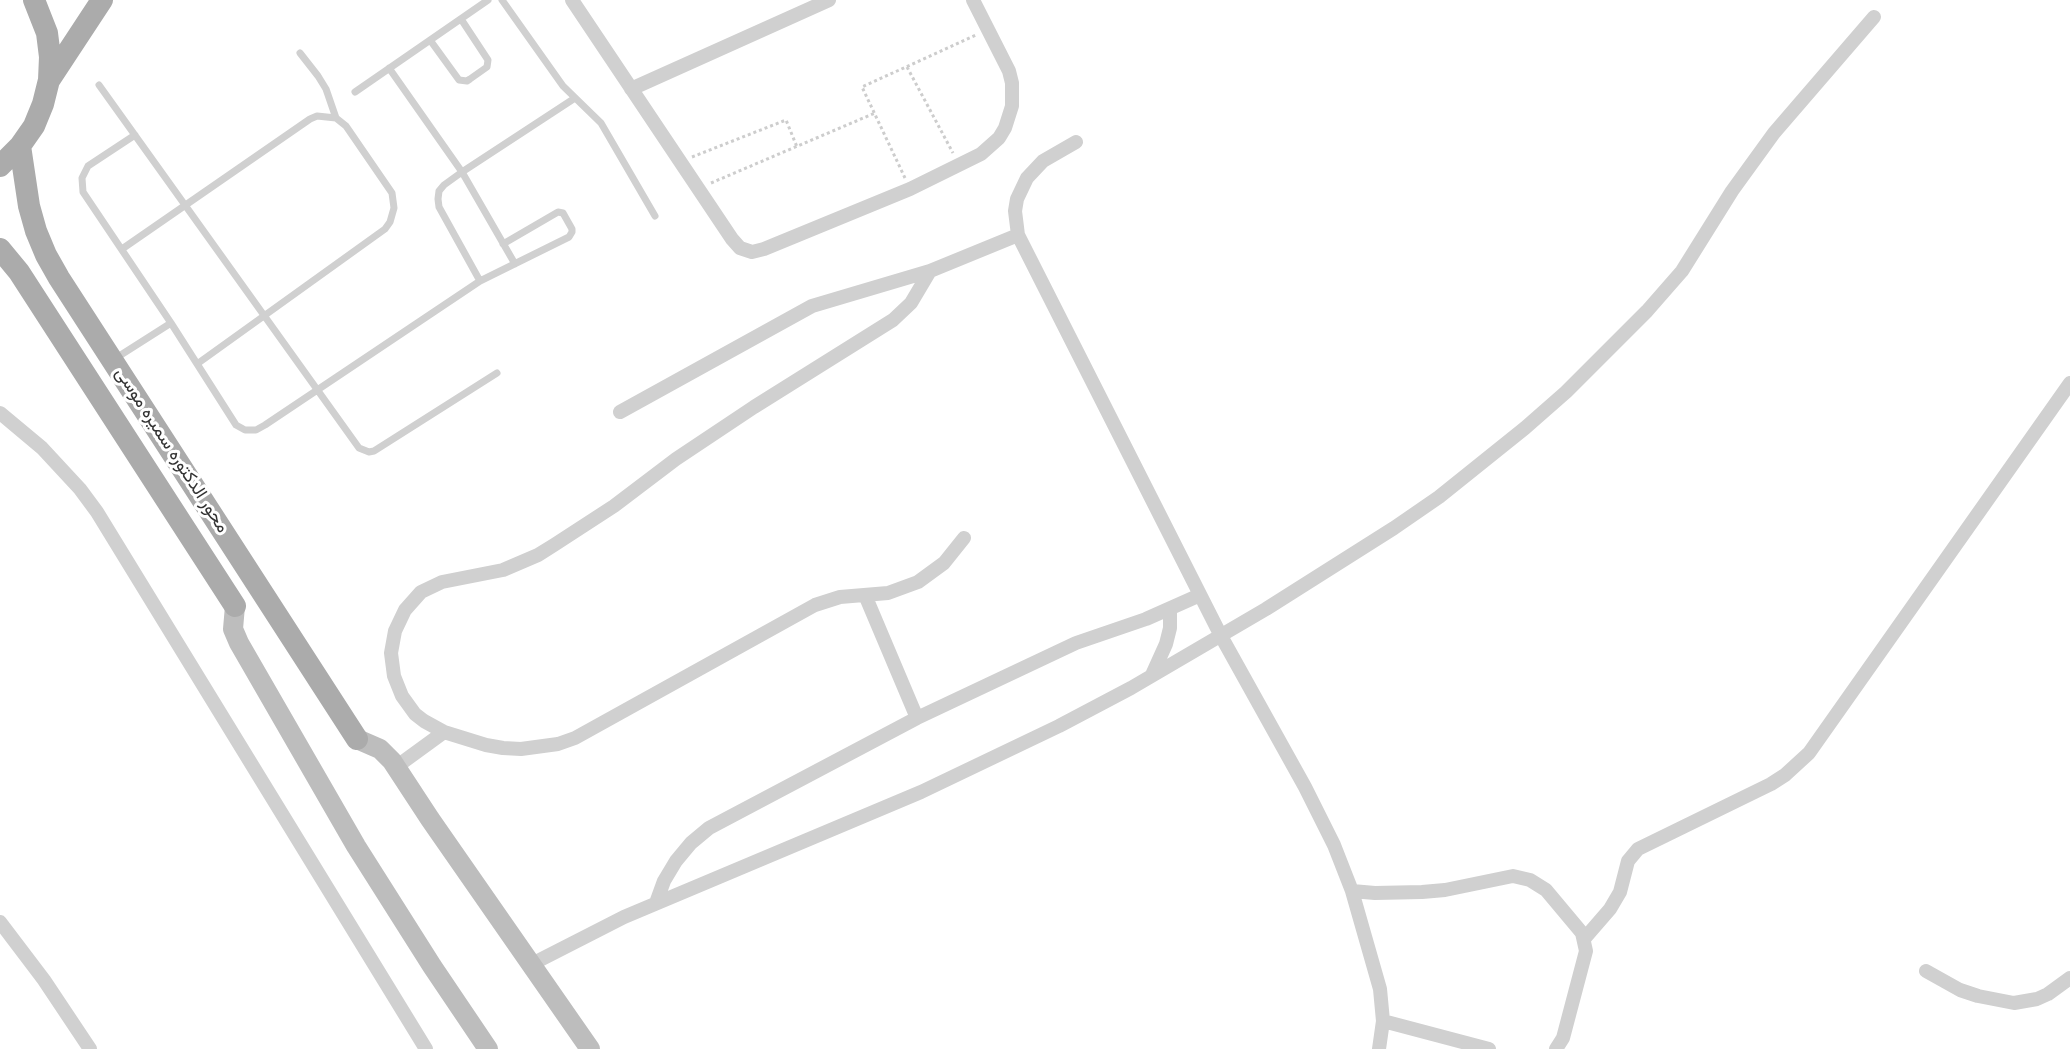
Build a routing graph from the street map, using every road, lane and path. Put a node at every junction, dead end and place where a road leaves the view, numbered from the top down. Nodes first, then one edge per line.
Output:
1 (34, 0) edge
2 (102, 0) edge
3 (488, 0) edge
4 (502, 0) edge
5 (572, 0) edge
6 (829, 0) edge
7 (973, 0) edge
8 (1874, 17) dead end
9 (461, 19) junction
10 (988, 29) junction
11 (430, 40) junction
12 (300, 53) dead end
13 (907, 67) junction
14 (389, 68) junction
15 (49, 81) junction
16 (99, 85) dead end
17 (631, 89) junction
18 (354, 92) dead end
19 (575, 99) junction
20 (875, 113) junction
21 (336, 118) junction
22 (135, 135) junction
23 (1076, 142) dead end
24 (20, 146) junction
25 (797, 147) junction
26 (680, 162) junction
27 (959, 165) junction
28 (0, 166) edge
29 (462, 172) junction
30 (697, 188) junction
31 (910, 189) junction
32 (186, 205) junction
33 (655, 216) dead end
34 (1018, 235) junction
35 (503, 243) junction
36 (0, 249) edge
37 (122, 249) junction
38 (514, 264) junction
39 (930, 271) junction
40 (480, 281) junction
41 (265, 315) junction
42 (171, 323) junction
43 (114, 360) junction
44 (197, 364) junction
45 (497, 373) dead end
46 (2070, 383) edge
47 (318, 389) junction
48 (620, 412) dead end
49 (0, 413) edge
50 (964, 538) dead end
51 (865, 595) junction
52 (1200, 595) junction
53 (235, 606) joint
54 (1170, 609) junction
55 (1221, 636) junction
56 (1152, 675) junction
57 (916, 718) junction
58 (444, 732) junction
59 (357, 739) joint
60 (396, 767) junction
61 (1352, 891) junction
62 (656, 903) junction
63 (0, 922) edge
64 (1584, 939) junction
65 (530, 964) junction
66 (1926, 971) dead end
67 (2070, 978) edge
68 (1383, 1021) junction
69 (90, 1049) edge
70 (426, 1049) edge
71 (488, 1049) edge
72 (590, 1049) edge
73 (1379, 1049) edge
74 (1489, 1049) edge
75 (1556, 1049) edge

1 - 15 main road
2 - 15 main road
3 - 9 lane
4 - 19 lane
5 - 17 street
6 - 17 street
7 - 10 street
8 - 55 street
9 - 11 lane
9 - 11 lane
10 - 13 path
10 - 27 street
11 - 14 lane
12 - 21 lane
13 - 20 path
13 - 27 path
14 - 18 lane
14 - 29 lane
15 - 24 main road
16 - 22 lane
17 - 26 street
19 - 29 lane
19 - 33 lane
20 - 25 path
20 - 31 path
21 - 32 lane
21 - 41 lane
22 - 32 lane
22 - 37 lane
23 - 34 street
24 - 28 main road
24 - 43 main road, محور الدكتوره سميره موسى
25 - 26 path
25 - 30 path
26 - 30 street
27 - 31 street
29 - 35 lane
29 - 40 lane
30 - 31 street
32 - 37 lane
32 - 41 lane
34 - 39 street
34 - 52 street
35 - 38 lane
35 - 38 lane
36 - 53 main road, محور الدكتوره سميره موسى
37 - 42 lane
38 - 40 lane
39 - 48 street
39 - 58 street
40 - 47 lane
41 - 44 lane
41 - 47 lane
42 - 43 lane
42 - 44 lane
43 - 59 main road, محور الدكتوره سميره موسى
44 - 47 lane
45 - 47 lane
46 - 64 street
49 - 70 street
50 - 51 street
51 - 57 street
51 - 58 street
52 - 54 street
52 - 55 street
53 - 71 street
54 - 56 street
54 - 57 street
55 - 56 street
55 - 61 street
56 - 62 street
57 - 62 street
58 - 60 street
59 - 60 street
60 - 65 street
61 - 64 street
61 - 68 street
62 - 65 street
63 - 69 street
64 - 75 street
65 - 72 street
66 - 67 street
68 - 73 street
68 - 74 street

